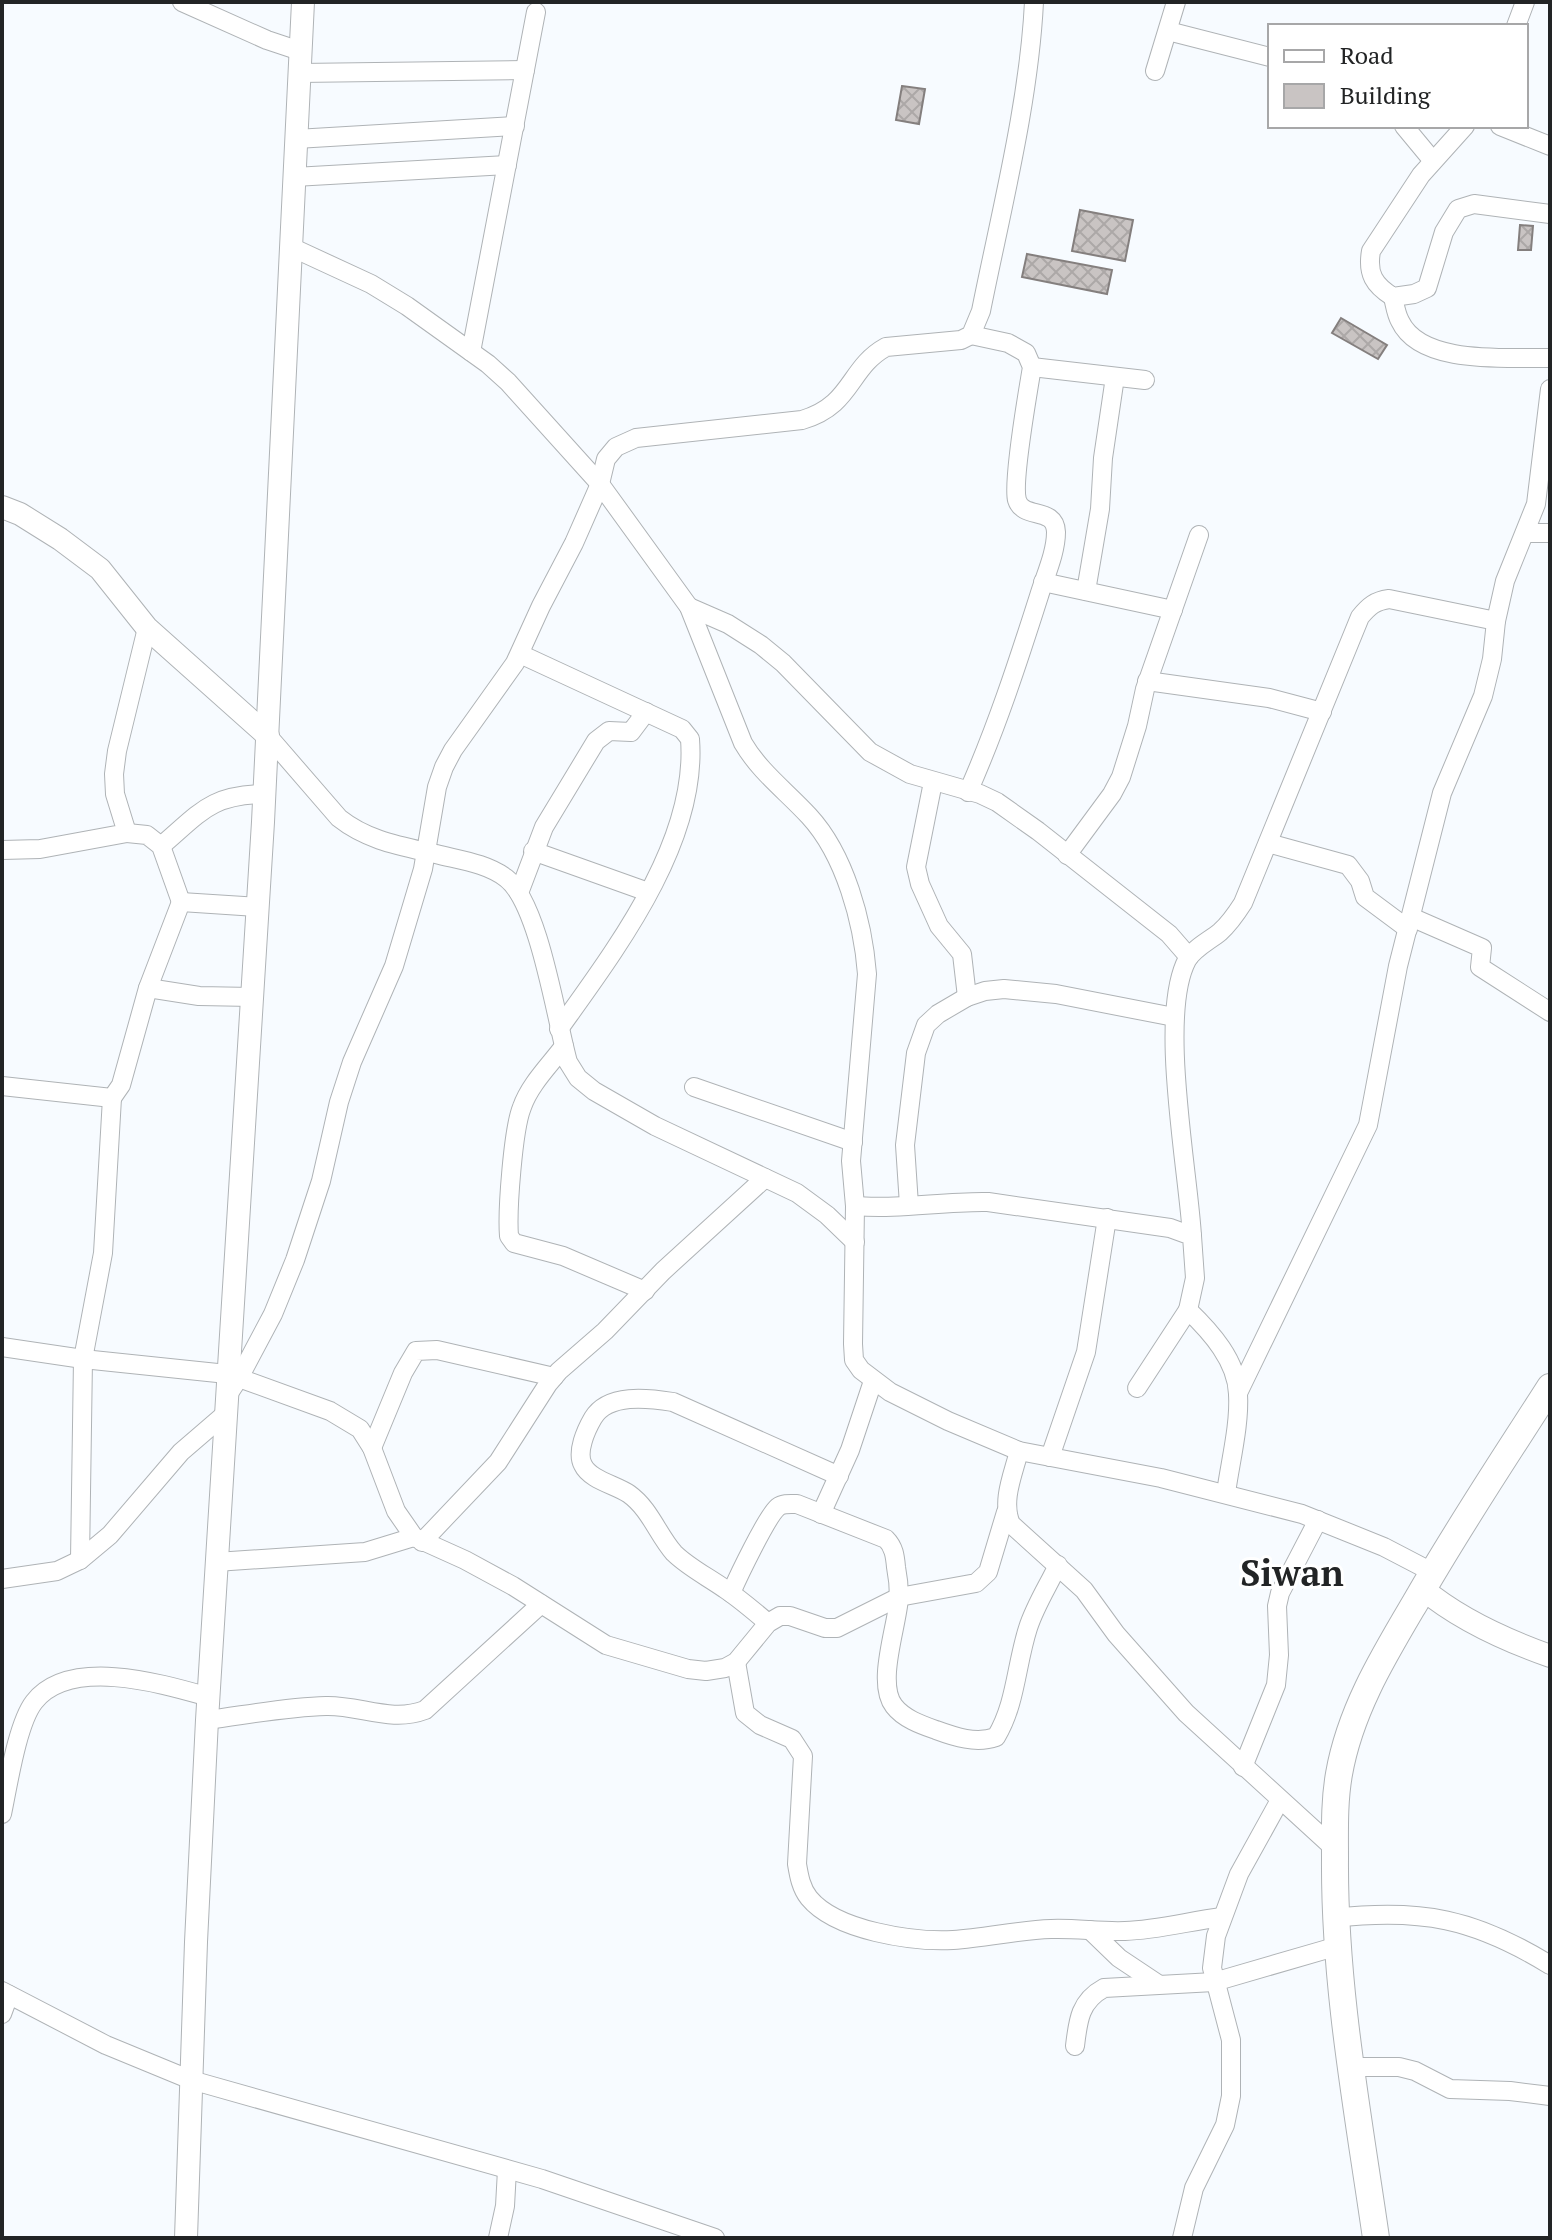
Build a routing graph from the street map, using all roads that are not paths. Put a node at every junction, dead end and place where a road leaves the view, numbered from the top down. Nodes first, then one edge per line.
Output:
1 (182, 2) edge
2 (303, 2) edge
3 (1034, 2) edge
4 (1176, 2) edge
5 (1525, 2) edge
6 (536, 12) dead end
7 (1517, 24) edge
8 (1168, 31) junction
9 (1268, 56) edge
10 (300, 62) junction
11 (525, 70) junction
12 (1155, 71) dead end
13 (515, 126) junction
14 (1406, 128) edge
15 (1463, 128) edge
16 (1505, 128) edge
17 (296, 139) junction
18 (1550, 146) edge
19 (1433, 161) junction
20 (507, 165) junction
21 (294, 177) junction
22 (1550, 214) edge
23 (291, 247) junction
24 (1393, 297) junction
25 (971, 335) junction
26 (471, 352) junction
27 (1550, 358) edge
28 (1032, 367) junction
29 (1115, 377) junction
30 (1145, 380) dead end
31 (1550, 389) edge
32 (600, 484) junction
33 (2, 507) edge
34 (1525, 533) junction
35 (1550, 533) edge
36 (1199, 535) dead end
37 (1043, 582) junction
38 (1086, 591) junction
39 (689, 607) junction
40 (1173, 610) junction
41 (1496, 621) junction
42 (147, 628) junction
43 (520, 654) junction
44 (1147, 681) junction
45 (646, 712) junction
46 (1322, 712) junction
47 (268, 736) junction
48 (933, 782) junction
49 (968, 792) junction
50 (265, 794) junction
51 (127, 833) junction
52 (1268, 843) junction
53 (161, 846) junction
54 (2, 850) edge
55 (533, 851) junction
56 (427, 852) junction
57 (1067, 855) junction
58 (648, 892) junction
59 (519, 893) junction
60 (181, 902) junction
61 (258, 907) junction
62 (1409, 923) junction
63 (1189, 957) junction
64 (148, 988) junction
65 (252, 997) junction
66 (967, 997) junction
67 (1550, 1012) edge
68 (1174, 1017) junction
69 (561, 1038) junction
70 (2, 1086) edge
71 (694, 1087) dead end
72 (112, 1098) junction
73 (853, 1142) junction
74 (765, 1178) junction
75 (909, 1205) junction
76 (855, 1206) junction
77 (1107, 1218) junction
78 (1192, 1236) junction
79 (855, 1242) junction
80 (645, 1291) junction
81 (1188, 1310) junction
82 (2, 1347) edge
83 (83, 1359) junction
84 (233, 1376) junction
85 (554, 1377) junction
86 (873, 1381) junction
87 (1550, 1387) edge
88 (1137, 1388) dead end
89 (1238, 1393) junction
90 (225, 1407) junction
91 (372, 1448) junction
92 (1019, 1451) junction
93 (1050, 1457) junction
94 (839, 1476) junction
95 (1226, 1493) junction
96 (1006, 1512) junction
97 (821, 1514) junction
98 (1318, 1520) junction
99 (418, 1540) junction
100 (80, 1560) junction
101 (216, 1562) junction
102 (1058, 1565) junction
103 (2, 1579) edge
104 (1428, 1580) junction
105 (731, 1593) junction
106 (899, 1597) junction
107 (541, 1604) junction
108 (768, 1623) junction
109 (1550, 1656) edge
110 (736, 1662) junction
111 (208, 1709) junction
112 (1243, 1767) junction
113 (5, 1790) edge
114 (1280, 1800) junction
115 (2, 1814) edge
116 (1335, 1849) junction
117 (1222, 1917) junction
118 (1335, 1918) junction
119 (1090, 1930) junction
120 (1338, 1946) junction
121 (1550, 1965) edge
122 (1214, 1982) junction
123 (1158, 1984) junction
124 (6, 1993) edge
125 (2, 2014) edge
126 (1075, 2046) dead end
127 (1351, 2067) junction
128 (191, 2080) junction
129 (1550, 2096) edge
130 (507, 2170) junction
131 (662, 2219) junction
132 (186, 2238) edge
133 (498, 2238) edge
134 (657, 2238) edge
135 (715, 2238) edge
136 (1182, 2238) edge
137 (1376, 2238) edge

1 - 10 street
2 - 10 street
3 - 25 street
4 - 8 street
5 - 7 street
6 - 11 street
8 - 9 street
8 - 12 street
10 - 11 street
10 - 17 street
11 - 13 street
13 - 17 street
13 - 20 street
14 - 19 street
15 - 19 street
16 - 18 street
17 - 21 street
19 - 24 street
20 - 21 street
20 - 26 street
21 - 23 street
22 - 24 street
23 - 26 street
23 - 47 street
24 - 27 street
25 - 28 street
25 - 32 street
26 - 32 street
28 - 29 street
28 - 37 street
29 - 30 street
29 - 38 street
31 - 34 street
32 - 39 street
32 - 43 street
33 - 42 street
34 - 35 street
34 - 41 street
36 - 40 street
37 - 38 street
37 - 49 street
38 - 40 street
39 - 48 street
39 - 73 street
40 - 44 street
41 - 46 street
41 - 62 street
42 - 47 street
42 - 51 street
43 - 45 street
43 - 56 street
44 - 46 street
44 - 57 street
45 - 55 street
45 - 58 street
46 - 52 street
47 - 50 street
47 - 56 street
48 - 49 street
48 - 66 street
49 - 57 street
50 - 53 street
50 - 61 street
51 - 53 street
51 - 54 street
52 - 62 street
52 - 63 street
53 - 60 street
55 - 58 street
55 - 59 street
56 - 59 street
56 - 84 street
57 - 63 street
58 - 69 street
59 - 69 street
60 - 61 street
60 - 64 street
61 - 65 street
62 - 67 street
62 - 89 street
63 - 68 street
64 - 65 street
64 - 72 street
65 - 84 street
66 - 68 street
66 - 75 street
68 - 78 street
69 - 74 street
69 - 80 street
70 - 72 street
71 - 73 street
72 - 83 street
73 - 76 street
74 - 79 street
74 - 80 street
75 - 76 street
75 - 77 street
76 - 79 street
77 - 78 street
77 - 93 street
78 - 81 street
79 - 86 street
80 - 85 street
81 - 88 street
81 - 89 street
82 - 83 street
83 - 84 street
83 - 100 street
84 - 90 street
84 - 91 street
85 - 91 street
85 - 99 street
86 - 92 street
86 - 94 street
87 - 104 main road
89 - 95 street
90 - 100 street
90 - 101 street
91 - 99 street
92 - 93 street
92 - 96 street
93 - 95 street
94 - 97 street
94 - 105 street
95 - 98 street
96 - 102 street
96 - 106 street
97 - 105 street
97 - 106 street
98 - 104 street
98 - 112 street
99 - 101 street
99 - 107 street
100 - 103 street
101 - 111 street
102 - 106 street
102 - 112 street
104 - 109 street
104 - 116 main road
105 - 108 street
106 - 108 street
107 - 110 street
107 - 111 street
108 - 110 street
110 - 119 street
111 - 113 street
111 - 128 street
112 - 114 street
113 - 115 street
114 - 116 street
114 - 117 street
116 - 118 main road
117 - 119 street
117 - 122 street
118 - 120 main road
118 - 121 street
119 - 123 street
120 - 122 street
120 - 127 main road
122 - 123 street
122 - 136 street
123 - 126 street
124 - 125 street
124 - 128 street
127 - 129 street
127 - 137 main road
128 - 130 street
128 - 132 street
130 - 131 street
130 - 133 street
131 - 134 street
131 - 135 street

